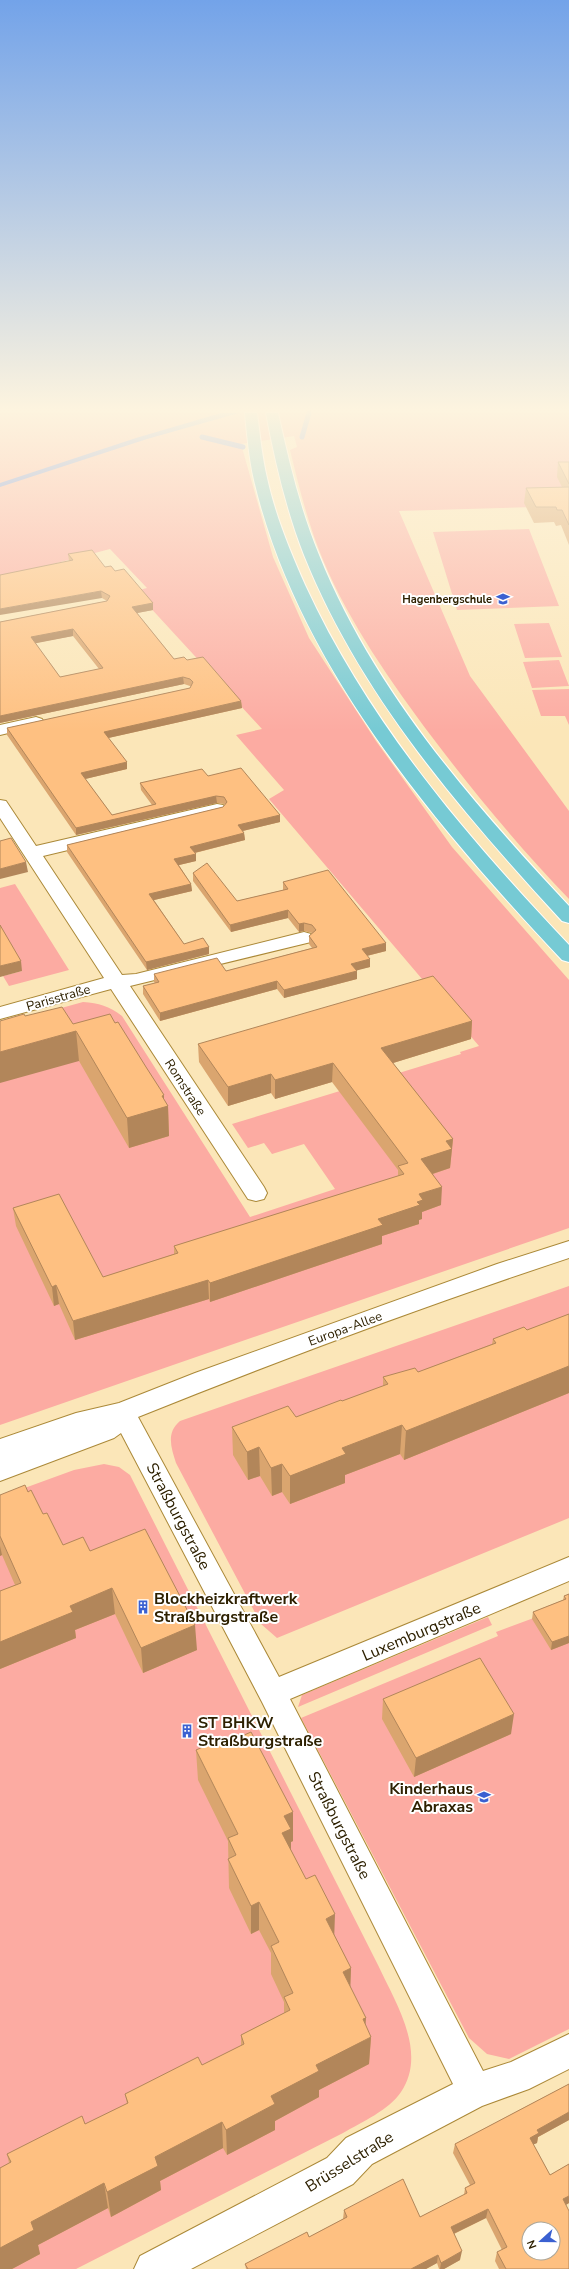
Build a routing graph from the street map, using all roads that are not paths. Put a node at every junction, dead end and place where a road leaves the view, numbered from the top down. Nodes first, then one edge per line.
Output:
1 (273, 519) edge
2 (297, 519) edge
3 (51, 719) edge
4 (0, 730) edge
5 (0, 805) edge
6 (217, 809) edge
7 (32, 853) junction
8 (569, 917) edge
9 (304, 938) dead end
10 (569, 956) edge
11 (116, 981) junction
12 (0, 1013) edge
13 (256, 1192) dead end
14 (569, 1249) edge
15 (123, 1412) junction
16 (0, 1450) edge
17 (0, 1470) edge
18 (569, 1569) edge
19 (272, 1693) junction
20 (569, 2051) edge
21 (474, 2090) junction
22 (153, 2269) edge

1 - 10 highway
2 - 8 highway
3 - 4 street
5 - 7 street, Romstraße
6 - 7 street
7 - 11 street, Romstraße
9 - 11 street
11 - 12 street, Parisstraße
11 - 13 street, Romstraße
14 - 15 street, Europa-Allee
15 - 16 street, Europa-Allee
15 - 17 street, Europa-Allee
15 - 19 street, Straßburgstraße
18 - 19 street, Luxemburgstraße
19 - 21 street, Straßburgstraße
20 - 21 street, Brüsselstraße
21 - 22 street, Brüsselstraße

